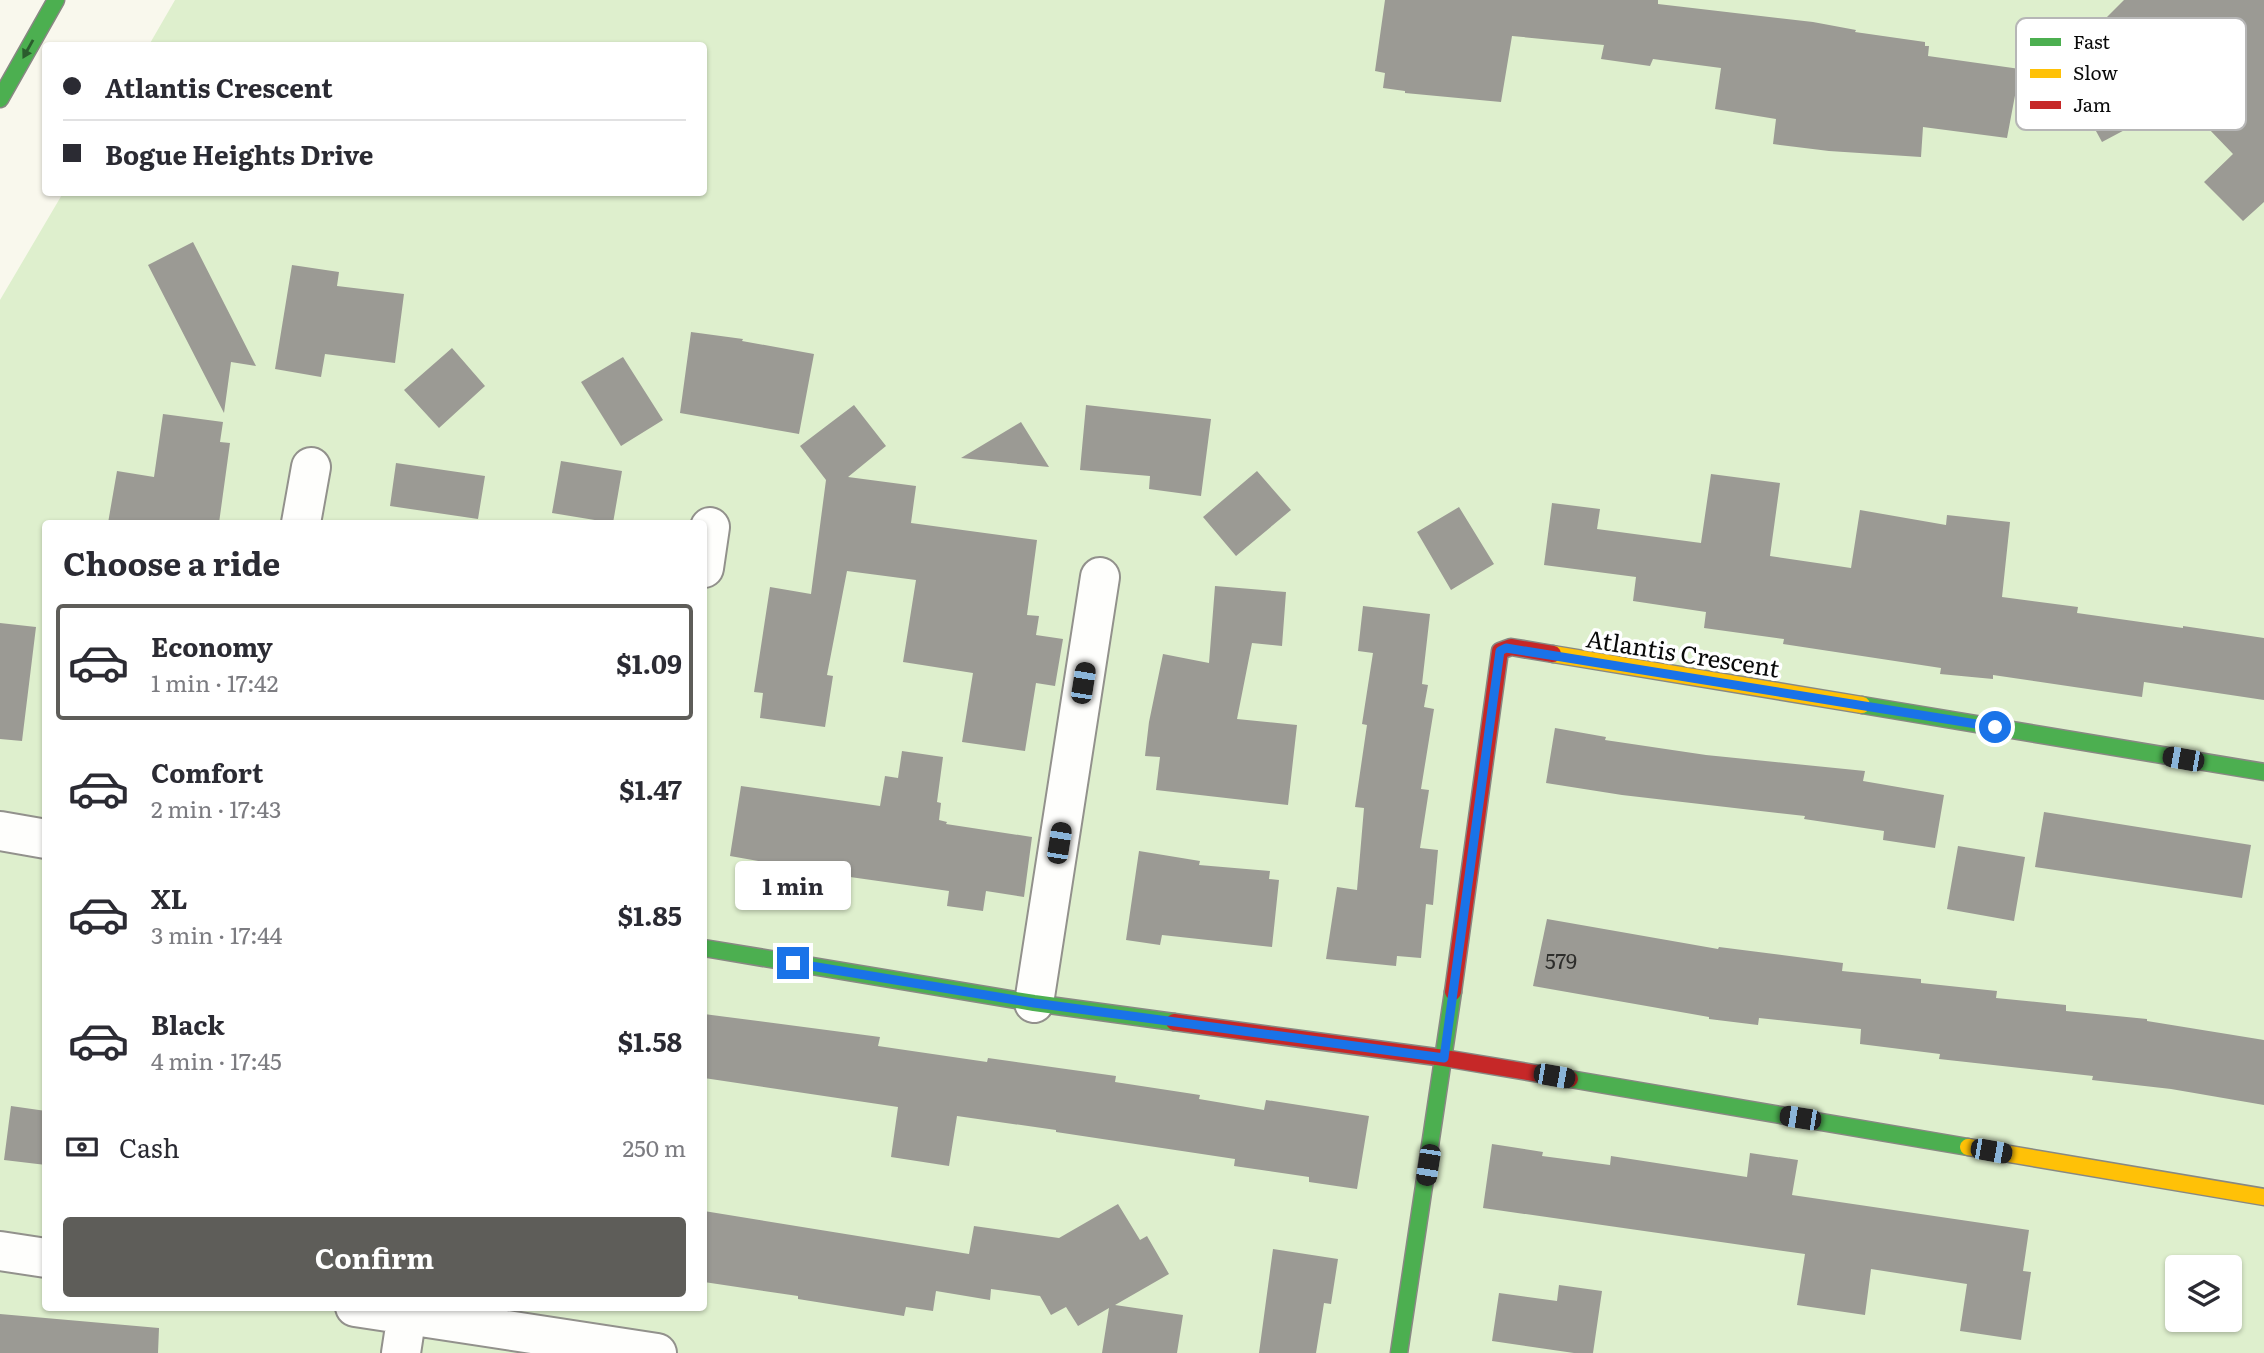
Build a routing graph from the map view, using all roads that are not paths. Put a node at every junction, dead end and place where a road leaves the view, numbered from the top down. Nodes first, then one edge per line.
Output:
1 (56, 0) edge
2 (0, 99) edge
3 (310, 467) dead end
4 (301, 520) edge
5 (710, 527) dead end
6 (707, 548) edge
7 (1100, 577) dead end
8 (2264, 772) edge
9 (0, 831) edge
10 (42, 838) edge
11 (707, 948) edge
12 (1034, 1003) junction
13 (1444, 1058) junction
14 (2264, 1197) edge
15 (0, 1251) edge
16 (42, 1257) edge
17 (407, 1311) edge
18 (401, 1353) edge
19 (657, 1353) edge
20 (1399, 1353) edge

1 -> 2 street
3 - 4 street
5 - 6 street
7 - 12 street
8 - 13 street, Atlantis Crescent
9 - 10 street
11 - 12 street
12 - 13 street
13 - 14 street
13 - 20 street
15 - 16 street
17 - 18 street
17 - 19 street

